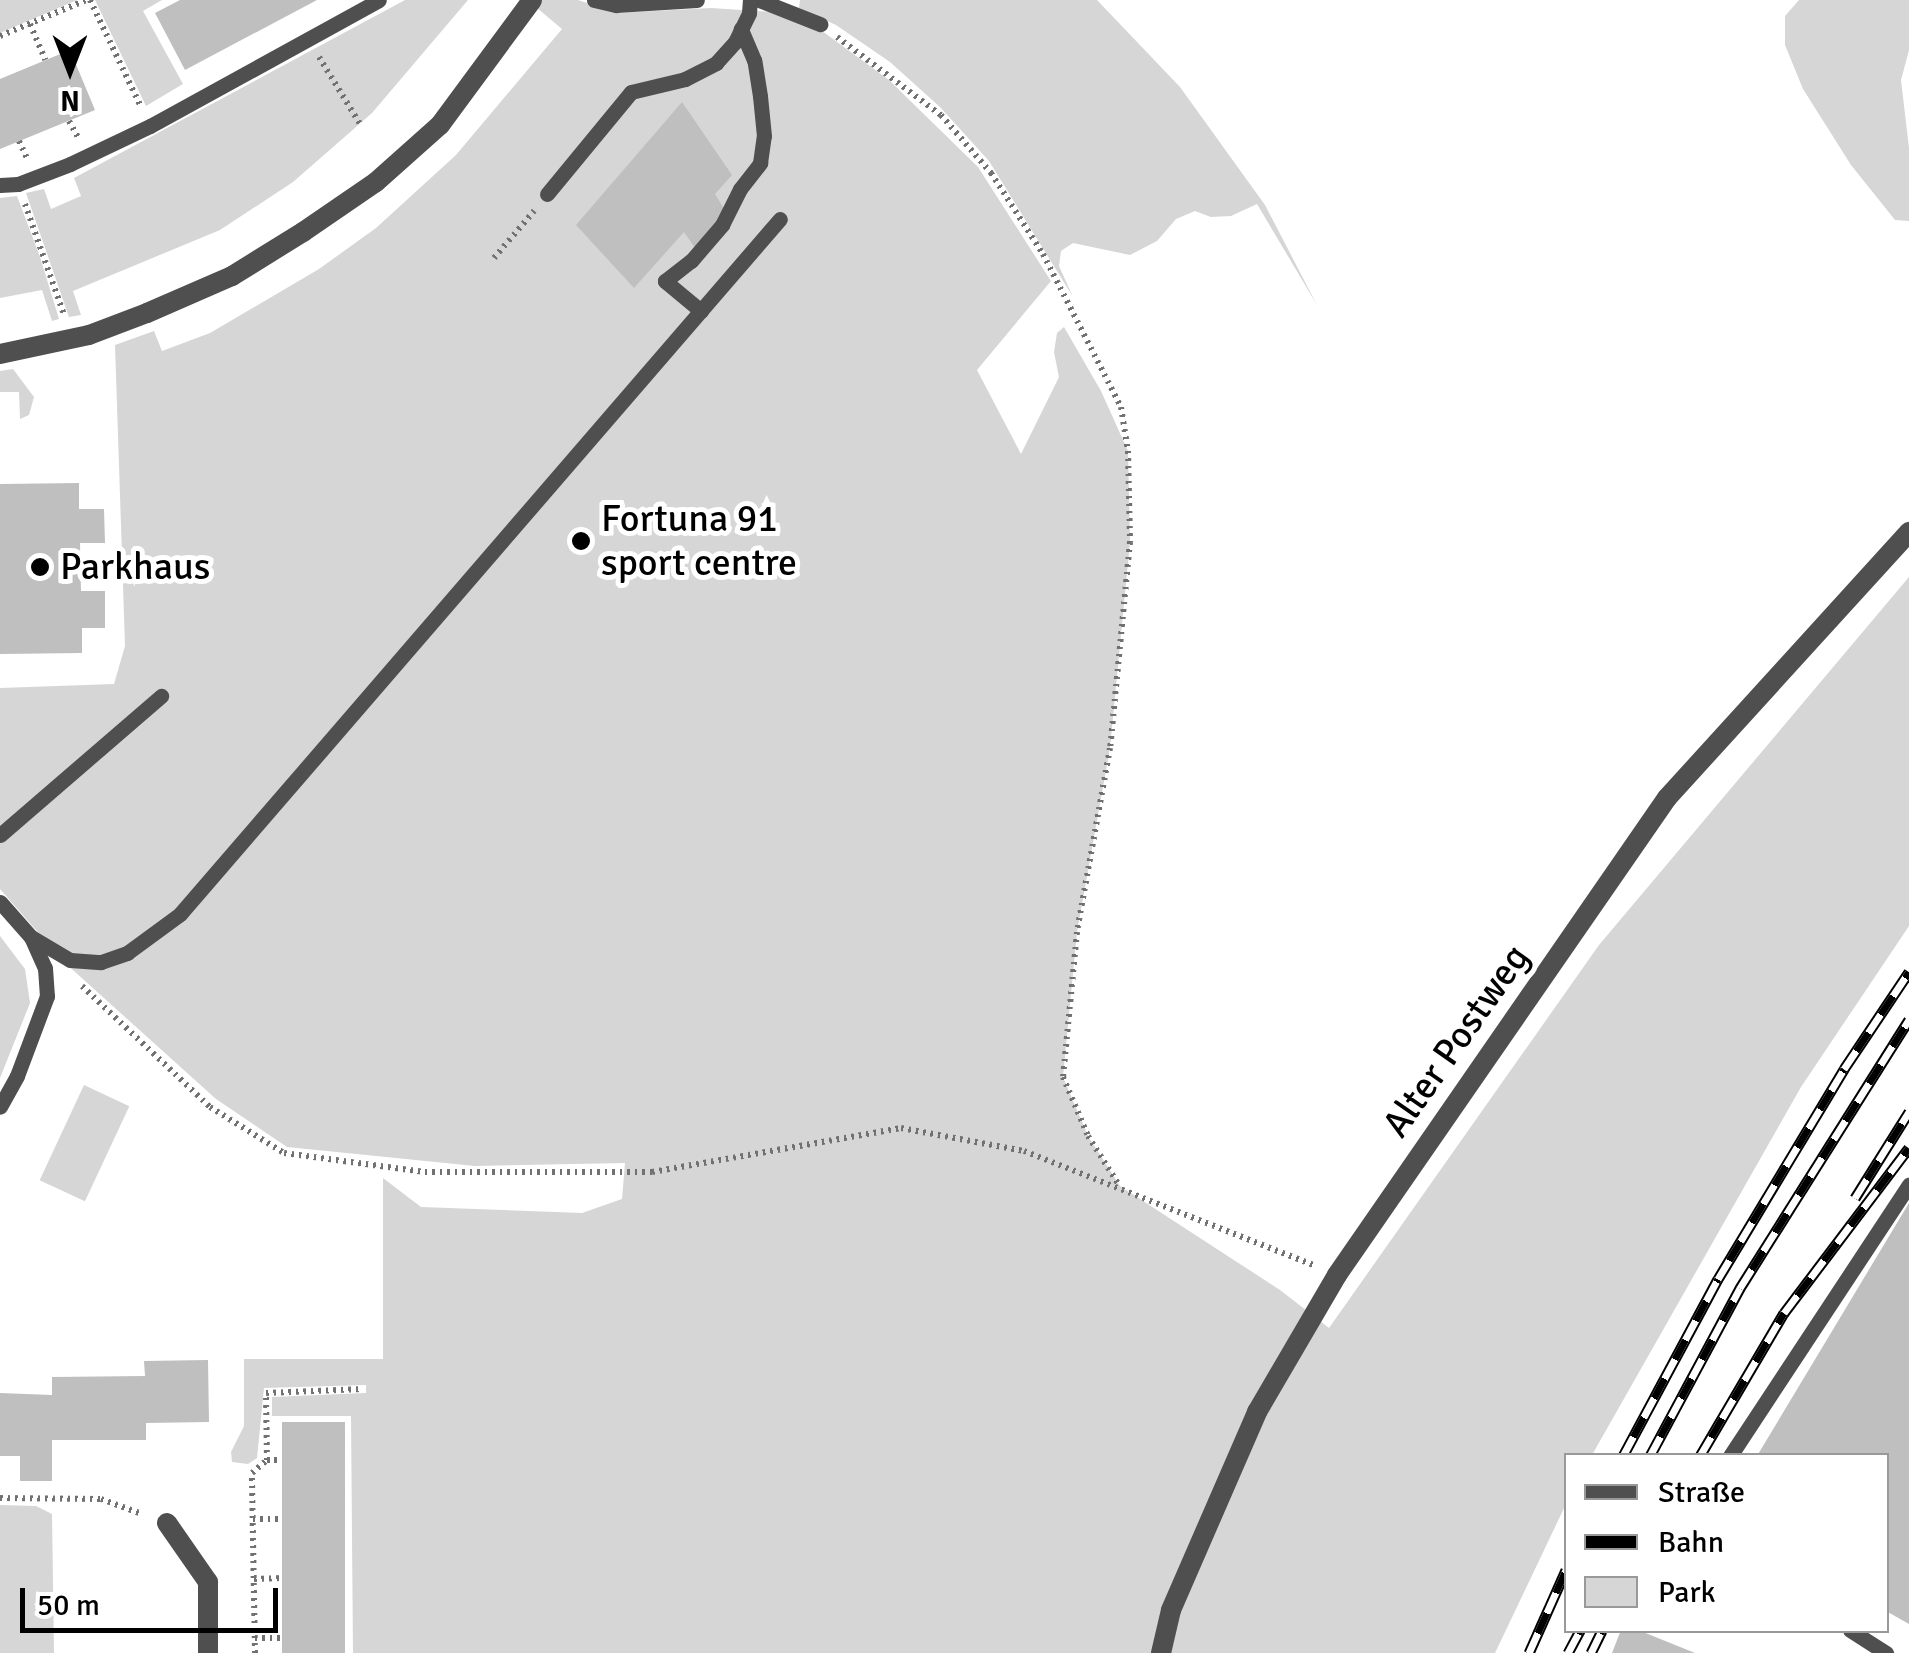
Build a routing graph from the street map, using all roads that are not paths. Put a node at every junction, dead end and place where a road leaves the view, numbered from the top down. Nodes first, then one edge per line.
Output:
1 (379, 0) edge
2 (532, 0) edge
3 (594, 0) edge
4 (698, 0) edge
5 (750, 0) edge
6 (759, 0) edge
7 (820, 24) road end
8 (741, 30) junction
9 (0, 186) edge
10 (547, 194) road end
11 (780, 219) dead end
12 (701, 312) junction
13 (0, 354) edge
14 (1909, 532) edge
15 (162, 696) dead end
16 (0, 834) edge
17 (0, 902) edge
18 (30, 937) junction
19 (0, 1107) edge
20 (1909, 1185) edge
21 (1732, 1453) edge
22 (167, 1523) road end
23 (1855, 1633) edge
24 (208, 1653) edge
25 (1161, 1653) edge
26 (1886, 1653) edge

1 - 9 lane
2 - 13 street
3 - 4 lane
5 - 8 lane
6 - 7 lane
8 - 10 lane
8 - 12 lane
11 - 12 lane
12 - 18 lane
14 - 25 street, Alter Postweg
15 - 16 lane
17 - 18 lane
18 - 19 lane
20 - 21 lane
22 - 24 street
23 - 26 lane

